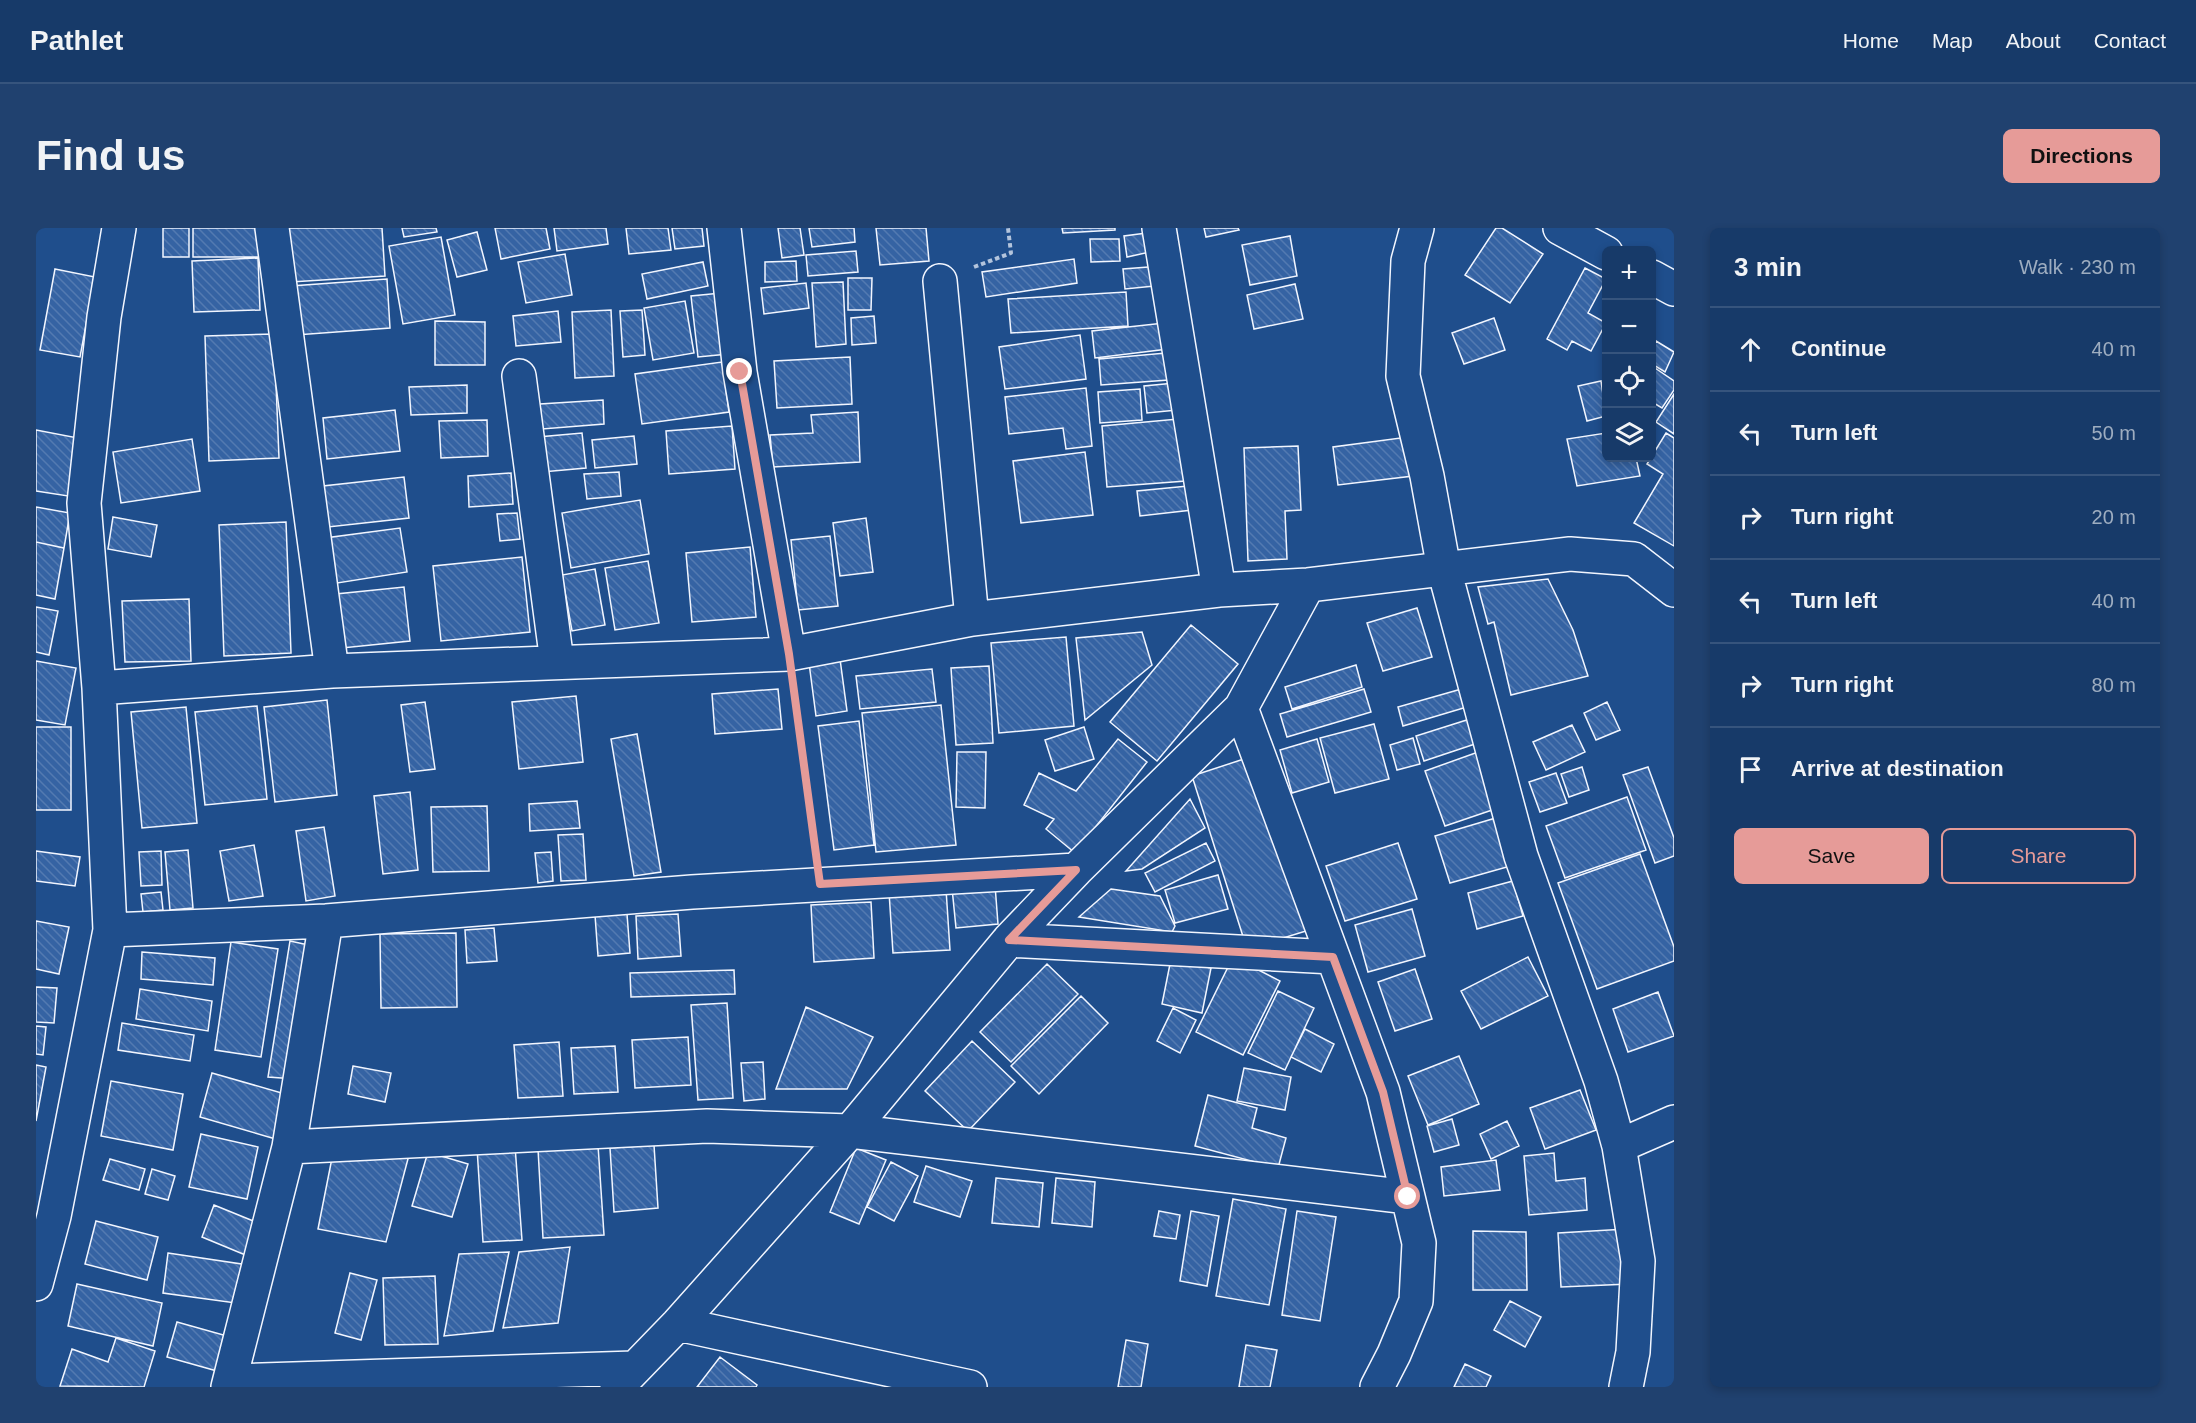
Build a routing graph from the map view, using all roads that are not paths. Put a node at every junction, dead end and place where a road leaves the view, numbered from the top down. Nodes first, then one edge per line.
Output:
1 (119, 228) edge
2 (272, 228) edge
3 (724, 228) edge
4 (1159, 228) edge
5 (1417, 228) edge
6 (1560, 228) edge
7 (1602, 251) edge
8 (1656, 279) edge
9 (940, 281) road end
10 (1674, 289) edge
11 (519, 376) dead end
12 (1444, 569) junction
13 (1308, 585) junction
14 (1219, 590) junction
15 (1674, 590) edge
16 (972, 619) junction
17 (789, 654) junction
18 (557, 662) junction
19 (332, 671) junction
20 (99, 688) junction
21 (1241, 708) junction
22 (1076, 870) junction
23 (326, 921) junction
24 (110, 930) junction
25 (1009, 940) junction
26 (1333, 957) junction
27 (1674, 1122) edge
28 (850, 1131) junction
29 (1619, 1146) junction
30 (289, 1147) junction
31 (1408, 1197) junction
32 (36, 1284) edge
33 (678, 1324) junction
34 (626, 1377) edge
35 (229, 1384) edge
36 (970, 1387) edge
37 (1377, 1387) edge
38 (1626, 1387) edge

1 - 20 street
2 - 19 street
3 - 17 street
4 - 14 street
5 - 12 street
6 - 7 street
8 - 10 street
9 - 16 street
11 - 18 street
12 - 13 street
12 - 15 street
12 - 29 street
13 - 14 street
13 - 21 street
14 - 16 street
16 - 17 street
17 - 18 street
18 - 19 street
19 - 20 street
20 - 24 street
21 - 22 street
21 - 26 street
22 - 23 street
22 - 25 street
23 - 24 street
23 - 30 street
24 - 32 street
25 - 26 street
25 - 28 street
26 - 31 street
27 - 29 street
28 - 30 street
28 - 31 street
28 - 33 street
29 - 38 street
30 - 35 street
31 - 37 street
33 - 34 street
33 - 36 street
34 - 35 street

